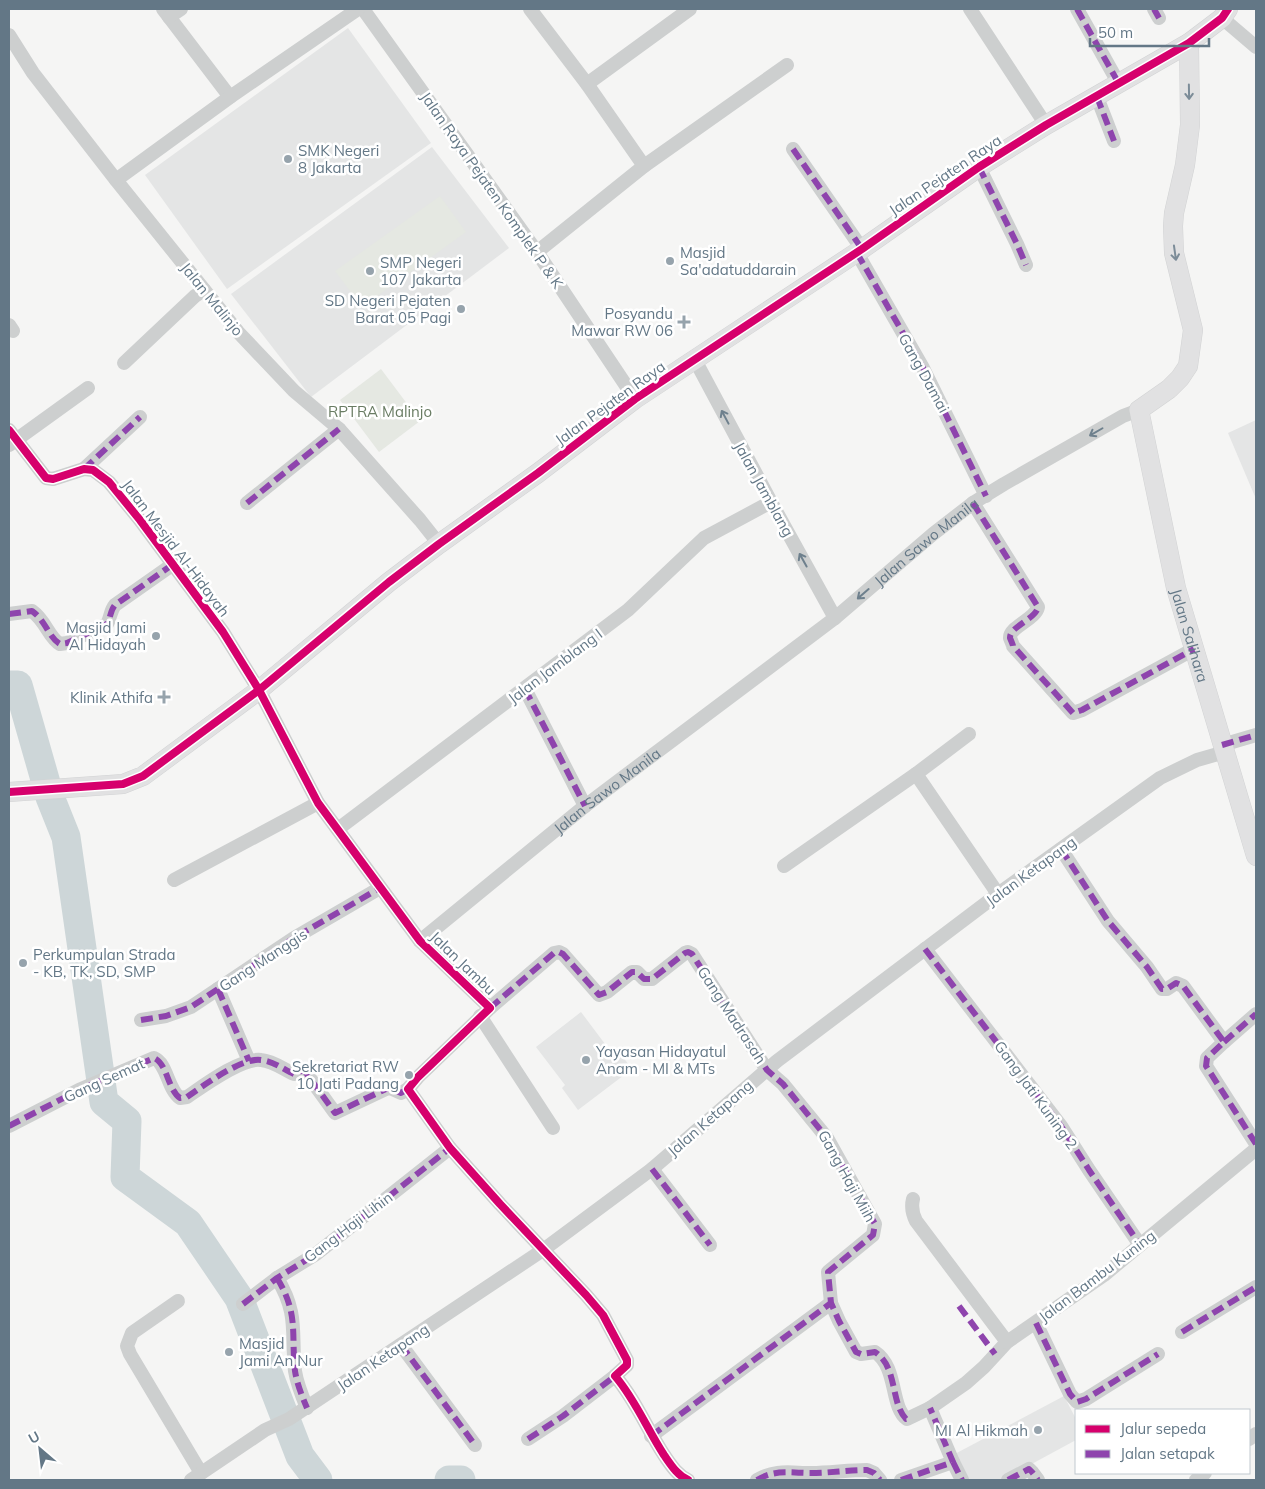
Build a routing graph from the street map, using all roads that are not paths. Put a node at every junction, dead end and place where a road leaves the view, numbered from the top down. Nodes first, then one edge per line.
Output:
1 (182, 9) edge
2 (358, 9) edge
3 (363, 9) edge
4 (532, 9) edge
5 (690, 9) edge
6 (970, 9) edge
7 (1076, 9) edge
8 (166, 13) edge
9 (1225, 13) edge
10 (9, 35) edge
11 (1188, 43) junction
12 (1256, 47) edge
13 (787, 65) dead end
14 (587, 84) junction
15 (1119, 84) junction
16 (230, 97) junction
17 (1097, 97) junction
18 (1046, 125) junction
19 (1114, 141) dead end
20 (793, 150) dead end
21 (644, 166) junction
22 (979, 167) junction
23 (116, 180) junction
24 (859, 251) junction
25 (537, 252) junction
26 (1026, 265) dead end
27 (204, 290) junction
28 (695, 360) junction
29 (124, 363) dead end
30 (88, 388) dead end
31 (635, 399) junction
32 (1140, 410) junction
33 (140, 417) dead end
34 (339, 429) junction
35 (11, 439) edge
36 (84, 469) junction
37 (986, 496) junction
38 (771, 502) junction
39 (247, 503) dead end
40 (974, 504) junction
41 (439, 544) junction
42 (172, 565) junction
43 (9, 614) edge
44 (836, 618) junction
45 (1194, 648) junction
46 (525, 689) junction
47 (259, 690) junction
48 (969, 734) dead end
49 (1256, 735) edge
50 (1224, 749) junction
51 (916, 774) junction
52 (9, 792) edge
53 (318, 803) junction
54 (585, 806) junction
55 (338, 829) junction
56 (1062, 849) junction
57 (1256, 856) edge
58 (784, 866) dead end
59 (174, 880) dead end
60 (380, 888) junction
61 (998, 894) junction
62 (420, 941) junction
63 (925, 949) junction
64 (218, 989) junction
65 (485, 1012) junction
66 (1256, 1014) edge
67 (140, 1020) dead end
68 (1224, 1042) junction
69 (249, 1061) junction
70 (767, 1070) junction
71 (408, 1089) junction
72 (9, 1126) edge
73 (553, 1128) dead end
74 (1256, 1144) edge
75 (450, 1148) junction
76 (1256, 1149) edge
77 (652, 1169) junction
78 (913, 1199) dead end
79 (710, 1245) dead end
80 (1140, 1245) junction
81 (543, 1250) junction
82 (277, 1278) junction
83 (1256, 1287) edge
84 (178, 1301) dead end
85 (832, 1303) junction
86 (243, 1304) dead end
87 (1036, 1323) junction
88 (1182, 1332) dead end
89 (1007, 1342) junction
90 (401, 1345) junction
91 (1158, 1354) dead end
92 (615, 1376) junction
93 (307, 1408) junction
94 (930, 1408) junction
95 (911, 1418) joint
96 (651, 1436) junction
97 (528, 1439) dead end
98 (475, 1445) dead end
99 (952, 1462) junction
100 (196, 1477) edge
101 (688, 1480) edge
102 (757, 1480) edge
103 (880, 1480) edge
104 (900, 1480) edge
105 (962, 1480) edge
106 (1008, 1480) edge
107 (1038, 1480) edge

1 - 8 street
2 - 16 street
3 - 25 street, Jalan Raya Pejaten Komplek P & K
4 - 14 street
5 - 14 street
6 - 18 street
7 - 15 street
8 - 16 street
9 - 11 street, Jalan Pejaten Raya
9 - 12 street
10 - 23 street, Jalan Malinjo
11 - 15 street, Jalan Pejaten Raya
11 -> 32 street, Jalan Sawo Manila
13 - 21 street
14 - 21 street
15 - 17 street, Jalan Pejaten Raya
16 - 23 street
17 - 18 street, Jalan Pejaten Raya
17 - 19 street
18 - 22 street, Jalan Pejaten Raya
20 - 24 street, Gang Damai
21 - 25 street
22 - 24 street, Jalan Pejaten Raya
22 - 26 street
23 - 27 street, Jalan Malinjo
24 - 28 street, Jalan Pejaten Raya
24 - 37 street, Gang Damai
25 - 31 street, Jalan Raya Pejaten Komplek P & K
27 - 29 street
27 - 34 street, Jalan Malinjo
28 - 31 street, Jalan Pejaten Raya
38 -> 28 street, Jalan Jamblang
30 - 35 street
31 - 41 street, Jalan Pejaten Raya
32 -> 37 street, Jalan Sawo Manila
32 - 45 street, Jalan Salihara
33 - 36 street
34 - 39 street
34 - 41 street, Jalan Malinjo
35 - 36 street
36 - 42 street, Jalan Mesjid Al-Hidayah
37 - 40 street, Jalan Sawo Manila
44 -> 38 street, Jalan Jamblang
38 - 46 street, Jalan Jamblang I
40 -> 44 street, Jalan Sawo Manila
40 - 45 street
41 - 47 street, Jalan Pejaten Raya
42 - 43 street
42 - 47 street, Jalan Mesjid Al-Hidayah
44 - 54 street, Jalan Sawo Manila
45 - 50 street, Jalan Salihara
46 - 54 street
46 - 55 street, Jalan Jamblang I
47 - 52 street, Jalan Pejaten Raya
47 - 53 street, Jalan Jambu
48 - 51 street
49 - 50 street, Jalan Ketapang
50 - 56 street, Jalan Ketapang
50 - 57 street, Jalan Salihara
51 - 58 street
51 - 61 street
53 - 55 street, Jalan Jambu
53 - 59 street
54 - 62 street, Jalan Sawo Manila
55 - 60 street, Jalan Jambu
56 - 61 street, Jalan Ketapang
56 - 68 street
60 - 62 street, Jalan Jambu
60 - 64 street, Gang Manggis
61 - 63 street, Jalan Ketapang
62 - 65 street, Jalan Jambu
63 - 70 street, Jalan Ketapang
63 - 80 street, Gang Jati Kuning 2
64 - 67 street, Gang Manggis
64 - 69 street
65 - 70 street, Gang Madrasah
65 - 71 street, Jalan Jambu
65 - 73 street
66 - 68 street
68 - 74 street
69 - 71 street
69 - 72 street, Gang Semat
70 - 77 street, Jalan Ketapang
70 - 85 street, Gang Haji Miih
71 - 75 street
75 - 81 street
75 - 82 street, Gang Haji Lihin
76 - 80 street, Jalan Bambu Kuning
77 - 79 street
77 - 81 street, Jalan Ketapang
78 - 89 street
80 - 87 street, Jalan Bambu Kuning
81 - 90 street, Jalan Ketapang
81 - 92 street
82 - 86 street, Gang Haji Lihin
82 - 93 street
83 - 88 street
84 - 100 street
85 - 95 street, Gang Haji Miih
85 - 96 street
87 - 89 street, Jalan Bambu Kuning
87 - 91 street
89 - 94 street, Jalan Bambu Kuning
90 - 93 street, Jalan Ketapang
90 - 98 street
92 - 96 street
92 - 97 street
93 - 100 street, Jalan Ketapang
94 - 95 street, Jalan Bambu Kuning
94 - 99 street
96 - 101 street
99 - 104 street
99 - 105 street
102 - 103 street
106 - 107 street

